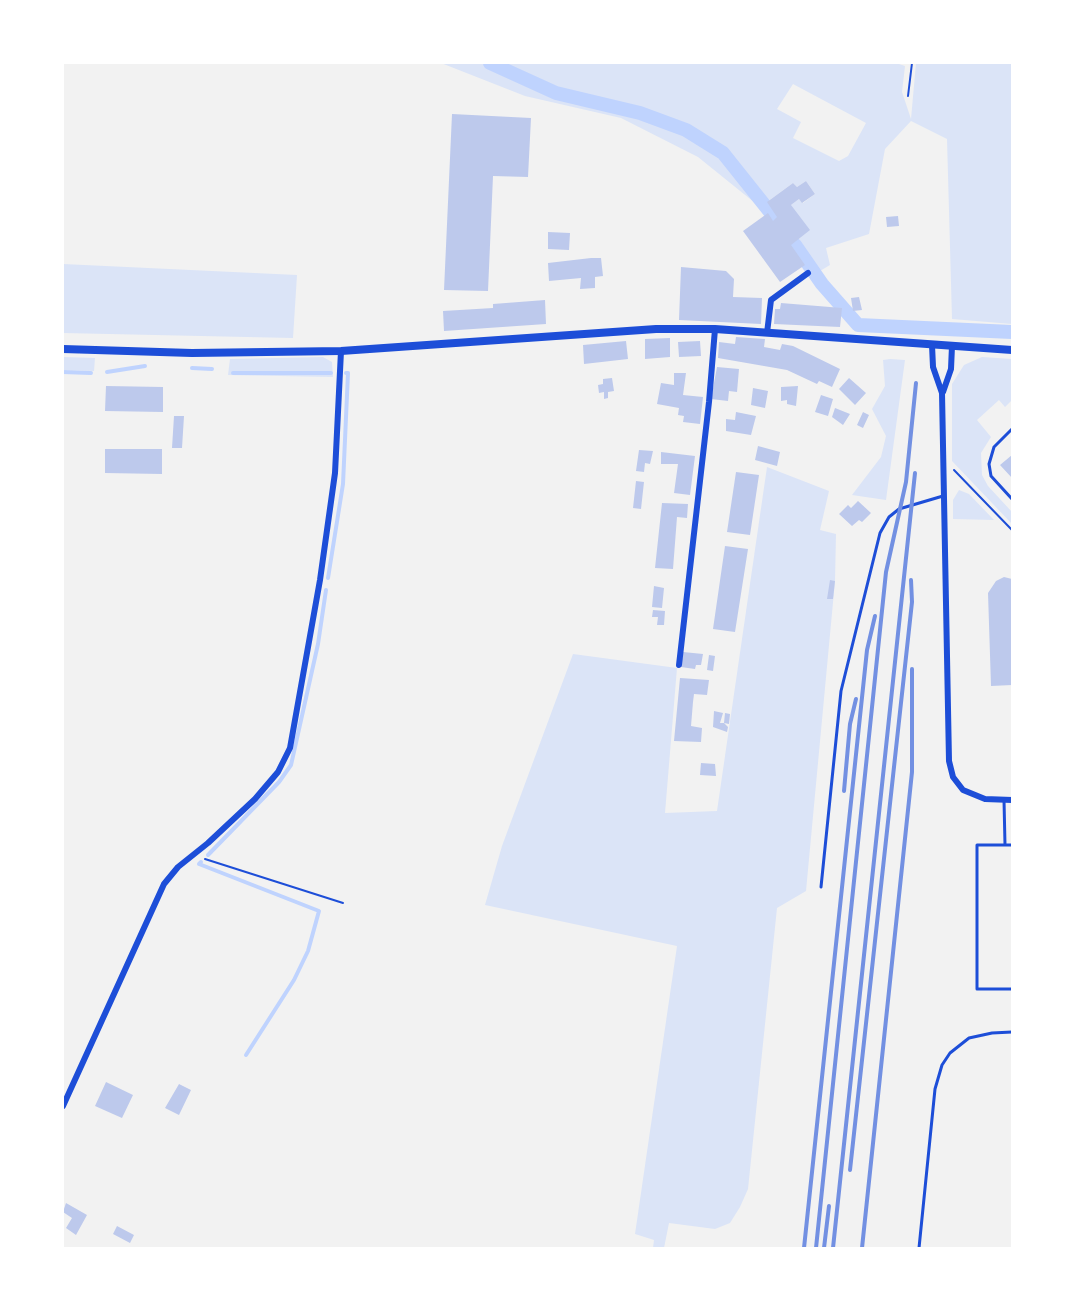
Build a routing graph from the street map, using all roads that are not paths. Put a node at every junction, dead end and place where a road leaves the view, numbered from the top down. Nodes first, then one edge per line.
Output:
1 (808, 273) dead end
2 (715, 329) junction
3 (768, 333) junction
4 (932, 345) junction
5 (952, 346) junction
6 (63, 349) edge
7 (1012, 350) edge
8 (341, 351) junction
9 (942, 393) junction
10 (1012, 429) edge
11 (944, 496) junction
12 (1012, 499) edge
13 (679, 665) dead end
14 (1004, 800) junction
15 (1012, 800) edge
16 (1012, 844) edge
17 (1005, 845) junction
18 (821, 887) dead end
19 (1012, 989) edge
20 (1012, 1032) edge
21 (63, 1106) edge
22 (919, 1248) edge

1 - 3 street
2 - 3 street
2 - 8 street
2 - 13 street
3 - 4 street
4 - 5 street
4 - 9 street
5 - 7 street
5 - 9 street
6 - 8 street
8 - 21 street
9 - 11 street
10 - 12 lane
11 - 14 street
11 - 18 lane
14 - 15 street
14 - 17 lane
16 - 17 lane
17 - 19 lane
20 - 22 lane

